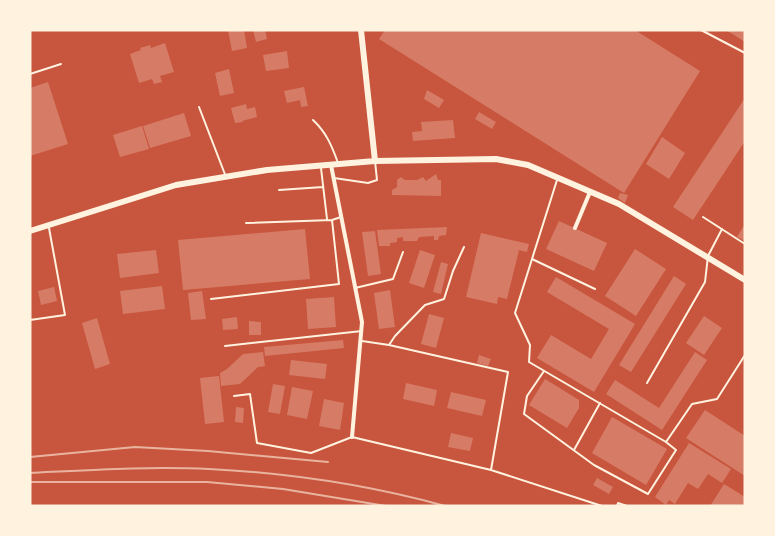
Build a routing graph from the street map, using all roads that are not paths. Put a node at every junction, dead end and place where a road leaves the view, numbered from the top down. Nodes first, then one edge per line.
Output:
1 (361, 30) edge
2 (701, 30) edge
3 (745, 53) edge
4 (61, 64) dead end
5 (30, 74) edge
6 (199, 107) dead end
7 (313, 120) dead end
8 (375, 161) junction
9 (335, 164) junction
10 (320, 165) junction
11 (225, 177) junction
12 (558, 177) junction
13 (334, 178) junction
14 (323, 187) junction
15 (279, 190) dead end
16 (591, 192) junction
17 (341, 217) junction
18 (703, 217) dead end
19 (327, 220) junction
20 (332, 220) junction
21 (246, 223) dead end
22 (48, 225) junction
23 (575, 228) dead end
24 (722, 229) junction
25 (30, 231) edge
26 (745, 244) edge
27 (464, 247) dead end
28 (403, 252) dead end
29 (708, 256) junction
30 (532, 259) junction
31 (745, 280) edge
32 (355, 288) junction
33 (595, 289) dead end
34 (211, 299) dead end
35 (30, 320) edge
36 (362, 331) junction
37 (362, 341) junction
38 (389, 345) junction
39 (225, 346) dead end
40 (745, 355) edge
41 (544, 370) junction
42 (647, 383) dead end
43 (234, 396) dead end
44 (600, 403) junction
45 (352, 437) junction
46 (666, 442) junction
47 (574, 450) junction
48 (491, 470) junction
49 (602, 506) edge
50 (617, 506) edge
51 (627, 506) edge

1 - 8 main road
2 - 3 lane
4 - 5 lane
6 - 11 lane
7 - 9 lane
8 - 9 main road
8 - 12 main road
8 - 13 lane
9 - 10 main road
9 - 13 street
10 - 11 main road
10 - 14 lane
11 - 22 main road
12 - 16 main road
12 - 30 lane
13 - 17 street
14 - 15 lane
14 - 19 lane
16 - 23 street
16 - 29 main road
17 - 20 lane
17 - 32 street
18 - 24 lane
19 - 20 lane
19 - 21 lane
20 - 34 lane
22 - 25 main road
22 - 35 lane
24 - 26 lane
24 - 29 lane
27 - 38 lane
28 - 32 lane
29 - 31 main road
29 - 42 lane
30 - 33 lane
30 - 41 lane
32 - 36 street
36 - 37 street
36 - 39 lane
37 - 38 lane
37 - 45 street
38 - 48 lane
40 - 46 lane
41 - 44 lane
41 - 47 lane
43 - 45 lane
44 - 46 lane
44 - 47 lane
45 - 48 lane
46 - 47 lane
48 - 49 lane
50 - 51 lane

